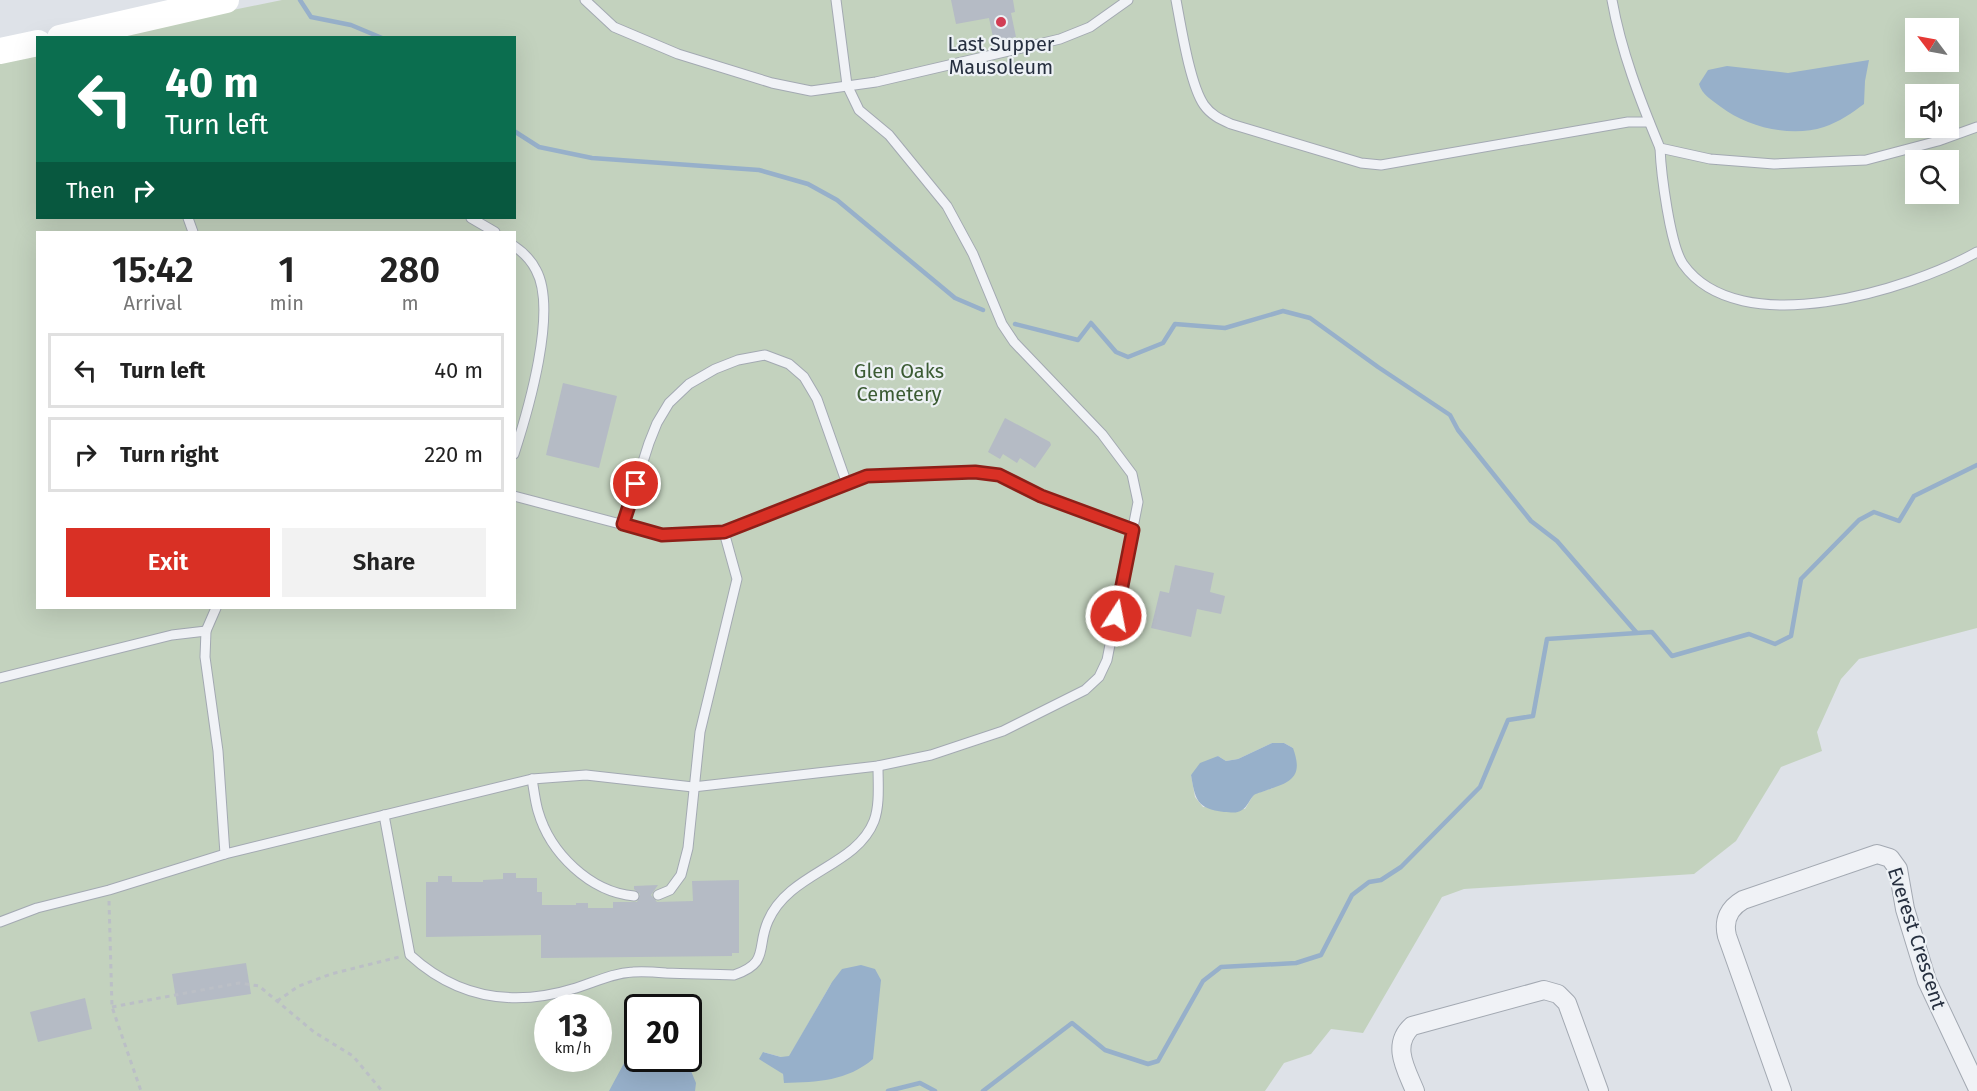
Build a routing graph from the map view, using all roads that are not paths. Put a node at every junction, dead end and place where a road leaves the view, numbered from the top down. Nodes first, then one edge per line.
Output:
1 (226, 0) edge
2 (585, 0) edge
3 (836, 0) edge
4 (1128, 0) edge
5 (1176, 0) edge
6 (1612, 0) edge
7 (72, 36) edge
8 (36, 43) edge
9 (0, 51) edge
10 (847, 85) junction
11 (1649, 122) junction
12 (1977, 126) edge
13 (1660, 148) junction
14 (473, 219) edge
15 (493, 231) edge
16 (516, 247) edge
17 (1977, 252) edge
18 (516, 448) edge
19 (847, 484) junction
20 (516, 497) edge
21 (623, 524) junction
22 (1133, 530) junction
23 (724, 532) junction
24 (216, 609) edge
25 (206, 631) junction
26 (0, 678) edge
27 (878, 766) junction
28 (532, 779) junction
29 (693, 787) junction
30 (384, 815) junction
31 (225, 854) junction
32 (658, 895) dead end
33 (634, 896) dead end
34 (0, 922) edge
35 (1977, 1087) edge
36 (1414, 1091) edge
37 (1599, 1091) edge
38 (1782, 1091) edge

1 - 7 main road
2 - 10 lane
3 - 10 lane
4 - 10 lane
5 - 11 lane
6 - 11 lane
8 - 9 main road
10 - 22 lane
11 - 13 lane
12 - 13 lane
13 - 17 lane
14 - 15 lane
16 - 18 lane
19 - 21 lane
19 - 22 lane
19 - 23 lane
20 - 21 lane
21 - 23 lane
22 - 27 lane
23 - 29 lane
24 - 25 lane
25 - 26 lane
25 - 31 lane
27 - 29 lane
27 - 30 lane
28 - 29 lane
28 - 30 lane
28 - 33 lane
29 - 32 lane
30 - 31 lane
31 - 34 lane
35 - 38 street, Everest Crescent
36 - 37 street

